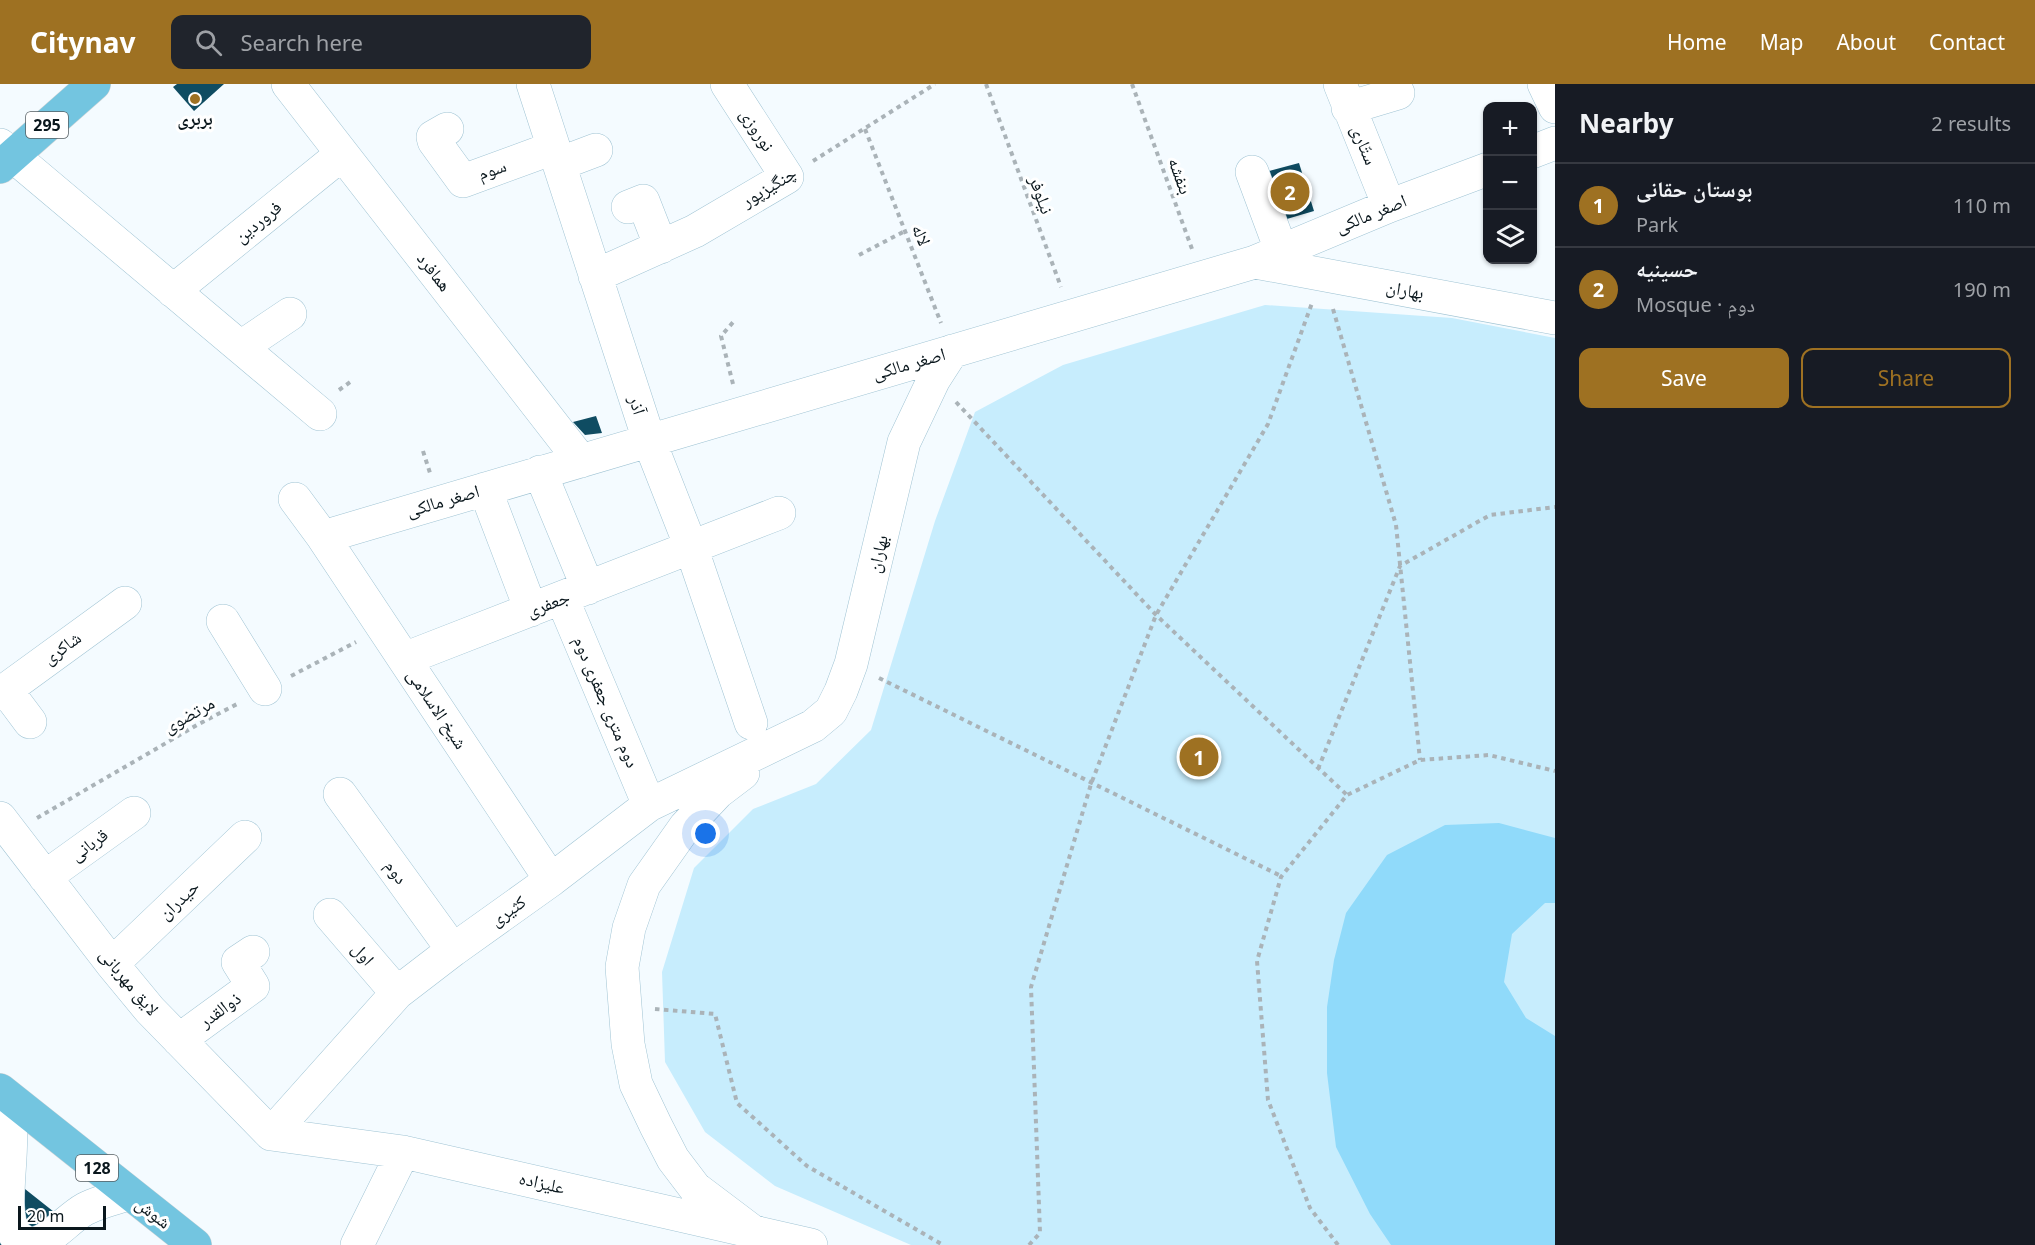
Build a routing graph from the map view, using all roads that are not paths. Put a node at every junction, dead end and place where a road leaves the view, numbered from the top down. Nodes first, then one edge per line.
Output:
1 (94, 84) edge
2 (288, 84) edge
3 (532, 84) edge
4 (727, 84) edge
5 (1544, 84) edge
6 (1398, 93) dead end
7 (1344, 96) edge
8 (1555, 107) edge
9 (447, 129) dead end
10 (1555, 144) edge
11 (596, 150) dead end
12 (1537, 151) edge
13 (342, 154) junction
14 (4, 156) edge
15 (556, 156) junction
16 (1483, 171) edge
17 (1252, 172) dead end
18 (787, 177) joint
19 (1389, 206) junction
20 (628, 207) dead end
21 (661, 247) junction
22 (1268, 256) junction
23 (595, 276) junction
24 (173, 291) junction
25 (290, 314) dead end
26 (1555, 318) edge
27 (241, 347) junction
28 (952, 351) junction
29 (321, 414) dead end
30 (649, 440) junction
31 (581, 461) junction
32 (540, 472) junction
33 (484, 489) junction
34 (295, 499) dead end
35 (779, 513) dead end
36 (323, 537) junction
37 (691, 547) junction
38 (575, 593) junction
39 (124, 603) dead end
40 (531, 610) junction
41 (224, 621) dead end
42 (404, 658) junction
43 (265, 689) road end
44 (3, 692) edge
45 (30, 722) dead end
46 (751, 723) dead end
47 (786, 740) junction
48 (340, 794) dead end
49 (649, 805) junction
50 (134, 813) dead end
51 (6, 826) edge
52 (246, 837) dead end
53 (45, 877) junction
54 (551, 880) junction
55 (330, 915) dead end
56 (453, 950) junction
57 (253, 952) dead end
58 (112, 964) junction
59 (396, 993) junction
60 (179, 1040) junction
61 (0, 1089) edge
62 (0, 1099) edge
63 (272, 1134) junction
64 (403, 1152) junction
65 (129, 1194) junction
66 (752, 1231) junction
67 (195, 1245) edge
68 (357, 1245) edge
69 (811, 1245) edge

1 - 14 main road, 295
2 - 13 street, همافرد
3 - 15 street, آذر
4 - 18 street, نوروزی
5 - 8 street
6 - 7 street
7 - 19 street, ستّاری
9 - 15 street, سوم
10 - 12 street
11 - 15 street
13 - 24 street, فروردین
13 - 31 street, همافرد
14 - 24 street
15 - 23 street, آذر
16 - 19 street, اصغر مالکی
17 - 22 street
18 - 21 street, چنگیزپور
19 - 22 street, اصغر مالکی
20 - 21 street
21 - 23 street, چنگیزپور
22 - 26 street, بهاران
22 - 28 street, اصغر مالکی
23 - 30 street, آذر
24 - 27 street
25 - 27 street
27 - 29 street
28 - 30 street, اصغر مالکی
28 - 47 street, بهاران
30 - 31 street, اصغر مالکی
30 - 37 street, آذر
31 - 32 street, اصغر مالکی
32 - 33 street, اصغر مالکی
32 - 38 street, دوم متری جعفری دوم
33 - 36 street, اصغر مالکی
33 - 40 street
34 - 36 street, شیخ الاسلامی
35 - 37 street
36 - 42 street, شیخ الاسلامی
37 - 38 street, جعفری
37 - 46 street, آذر
38 - 40 street, جعفری
38 - 49 street, دوم متری جعفری دوم
39 - 44 street, شاکری
40 - 42 street, جعفری
41 - 43 street
42 - 54 street, شیخ الاسلامی
44 - 45 street
47 - 49 street, کثیری
47 - 66 street
48 - 56 street, دوم
49 - 54 street, کثیری
50 - 53 street, قربانی
51 - 53 street, لایق مهربانی
52 - 58 street, حیدران
53 - 58 street, لایق مهربانی
54 - 56 street, کثیری
55 - 59 street, اول
56 - 59 street, کثیری
57 - 60 street, ذوالقدر
58 - 60 street, لایق مهربانی
59 - 63 street, کثیری
60 - 63 street, لایق مهربانی
61 - 65 main road, شوش / 128
62 - 65 street
63 - 64 street, علیزاده
64 - 66 street, علیزاده
64 - 68 street
65 - 67 main road, شوش / 128
66 - 69 street, علیزاده

